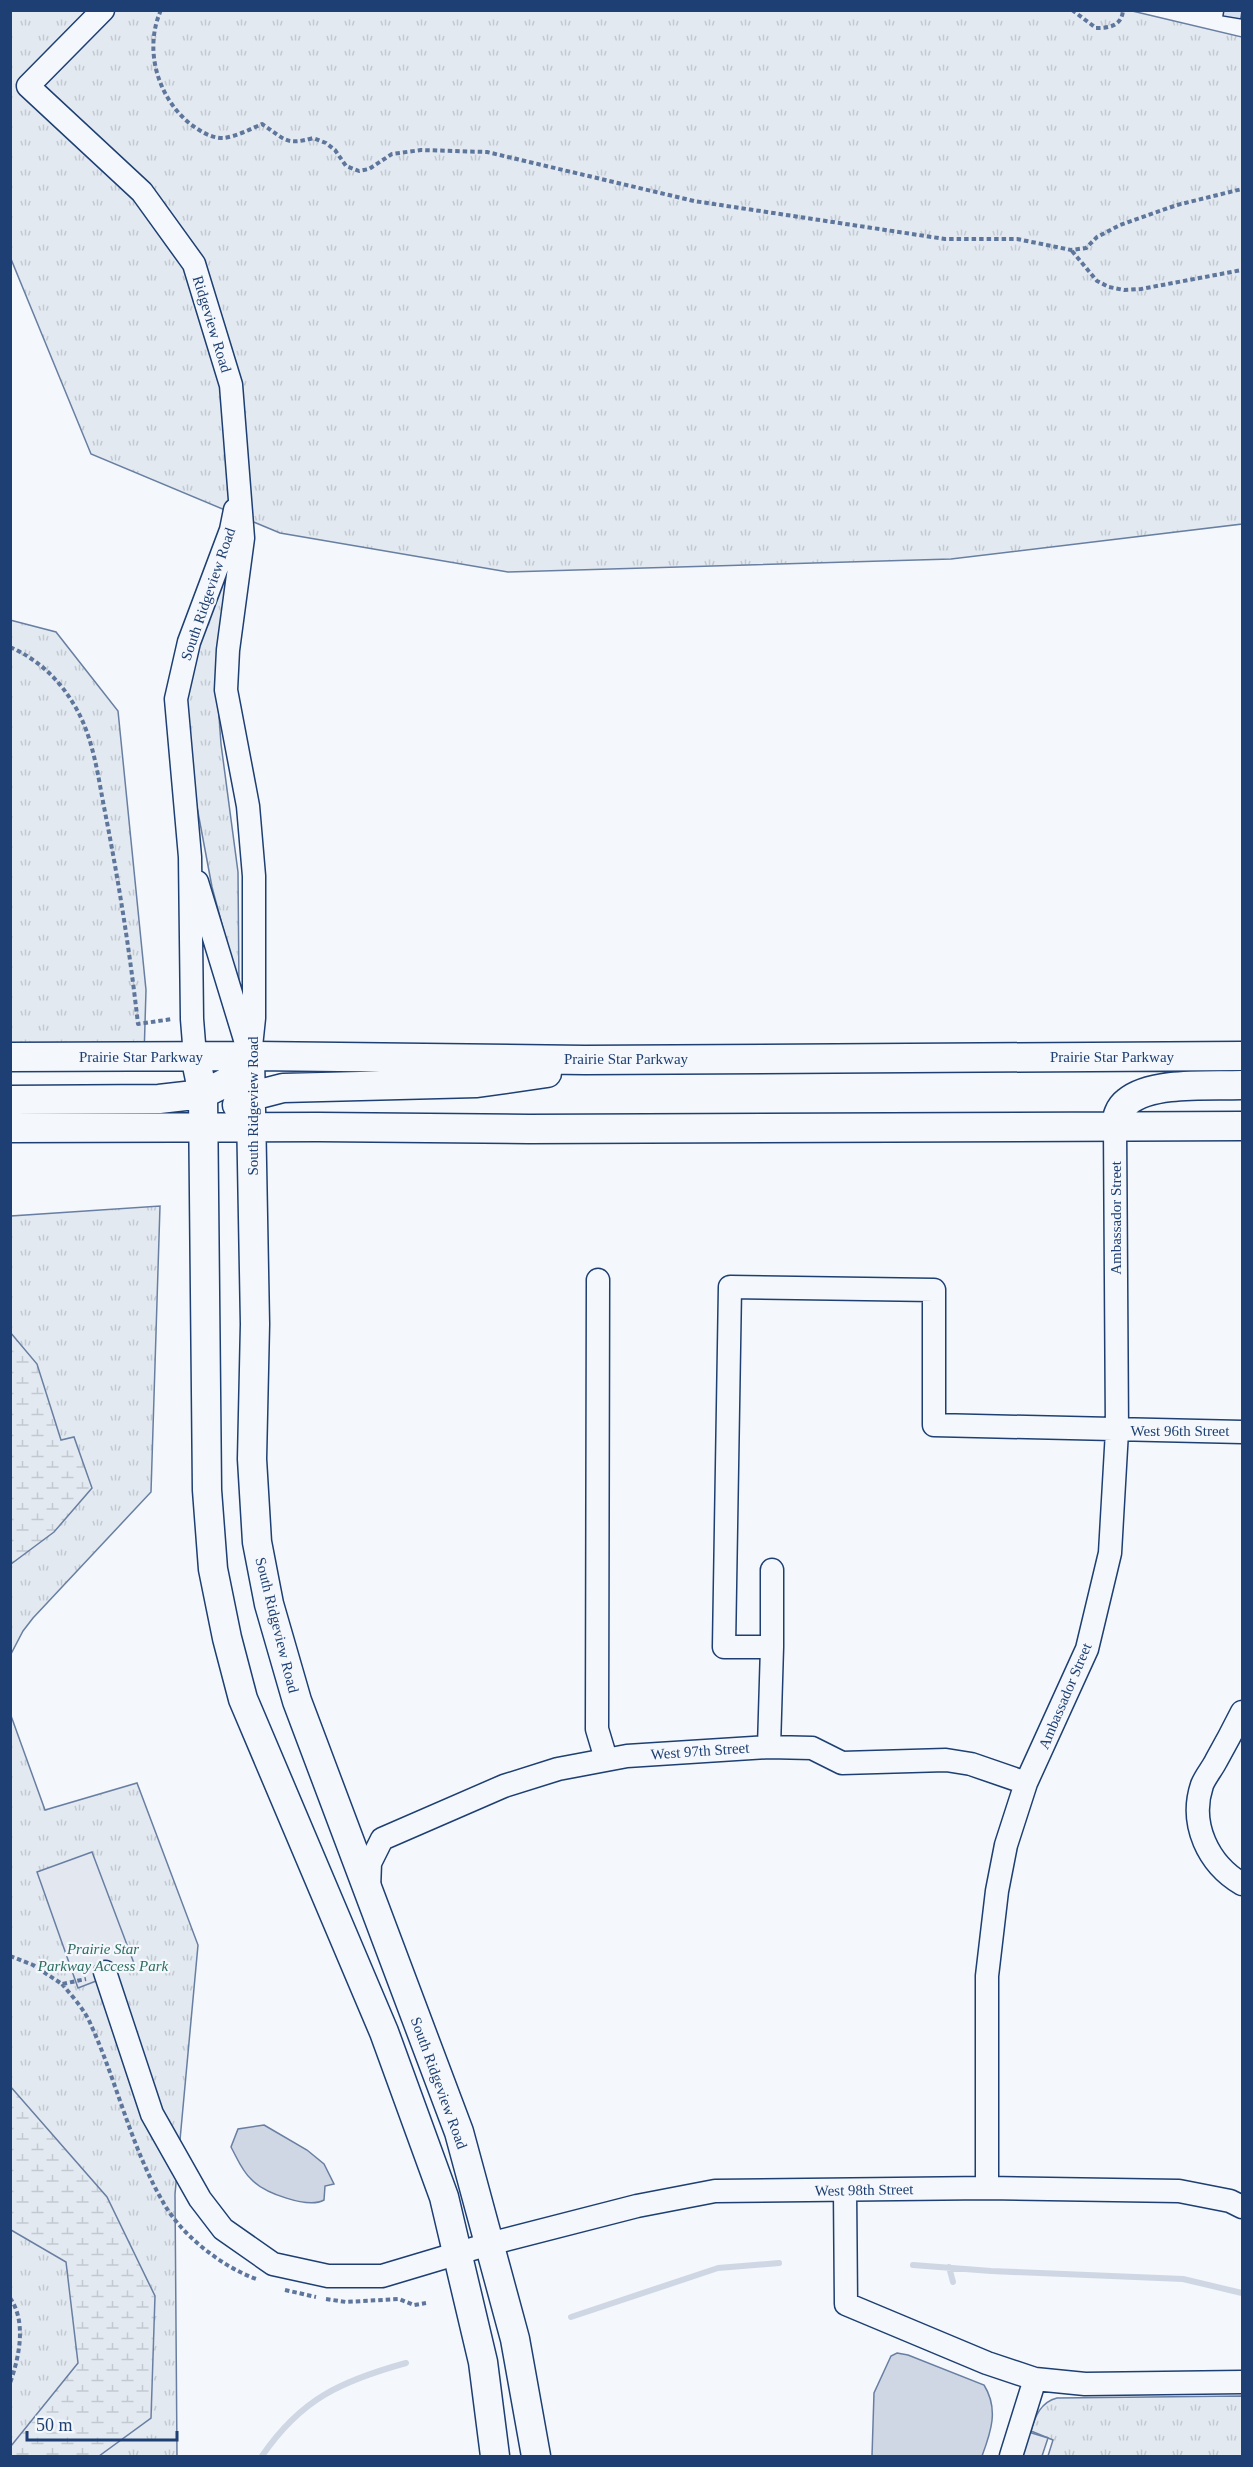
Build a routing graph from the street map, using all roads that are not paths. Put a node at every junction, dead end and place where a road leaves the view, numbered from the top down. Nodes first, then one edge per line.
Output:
1 (103, 10) edge
2 (239, 485) junction
3 (190, 857) junction
4 (195, 1056) junction
5 (250, 1056) junction
6 (1242, 1056) edge
7 (10, 1057) edge
8 (585, 1060) junction
9 (1242, 1085) edge
10 (203, 1094) junction
11 (262, 1094) junction
12 (10, 1100) edge
13 (252, 1126) junction
14 (318, 1126) junction
15 (1115, 1126) junction
16 (1242, 1126) edge
17 (202, 1127) junction
18 (10, 1128) edge
19 (598, 1280) dead end
20 (1117, 1431) junction
21 (1242, 1432) edge
22 (772, 1570) dead end
23 (772, 1647) junction
24 (1242, 1712) edge
25 (770, 1747) junction
26 (606, 1759) junction
27 (1026, 1783) junction
28 (341, 1821) junction
29 (382, 1839) junction
30 (1242, 1884) edge
31 (369, 1895) junction
32 (105, 1972) road end
33 (987, 2188) junction
34 (845, 2190) junction
35 (1242, 2207) edge
36 (489, 2244) junction
37 (458, 2253) junction
38 (1035, 2379) junction
39 (1242, 2382) edge
40 (495, 2457) edge
41 (536, 2457) edge
42 (1011, 2457) edge

1 - 2 street, Ridgeview Road
2 - 3 street, South Ridgeview Road
2 - 5 street, South Ridgeview Road
3 - 4 street, South Ridgeview Road
3 - 5 street
4 - 5 main road, Prairie Star Parkway
4 - 7 main road, Prairie Star Parkway
4 - 10 main road, South Ridgeview Road
5 - 8 main road, Prairie Star Parkway
5 - 10 main road
5 - 11 main road, South Ridgeview Road
6 - 8 main road, Prairie Star Parkway
8 - 11 main road
9 - 15 main road
10 - 12 main road
10 - 17 main road, South Ridgeview Road
11 - 13 main road, South Ridgeview Road
11 - 14 main road
11 - 17 main road
13 - 14 main road
13 - 17 main road
13 - 28 main road, South Ridgeview Road
14 - 15 main road
15 - 16 main road
15 - 20 street, Ambassador Street
17 - 18 main road
17 - 37 main road, South Ridgeview Road
19 - 26 street
20 - 21 street, West 96th Street
20 - 23 street, West 96th Street
20 - 27 street, Ambassador Street
22 - 23 street
23 - 25 street
24 - 30 street
25 - 26 street, West 97th Street
25 - 27 street, West 97th Street
26 - 29 street, West 97th Street
27 - 33 street, Ambassador Street
28 - 29 street
28 - 31 main road, South Ridgeview Road
29 - 31 street
31 - 36 main road, South Ridgeview Road
32 - 37 street, West 98th Street
33 - 34 street, West 98th Street
33 - 35 street, West 98th Street
34 - 36 street, West 98th Street
34 - 38 street
36 - 37 street, West 98th Street
36 - 41 main road, South Ridgeview Road
37 - 40 main road, South Ridgeview Road
38 - 39 street
38 - 42 street

